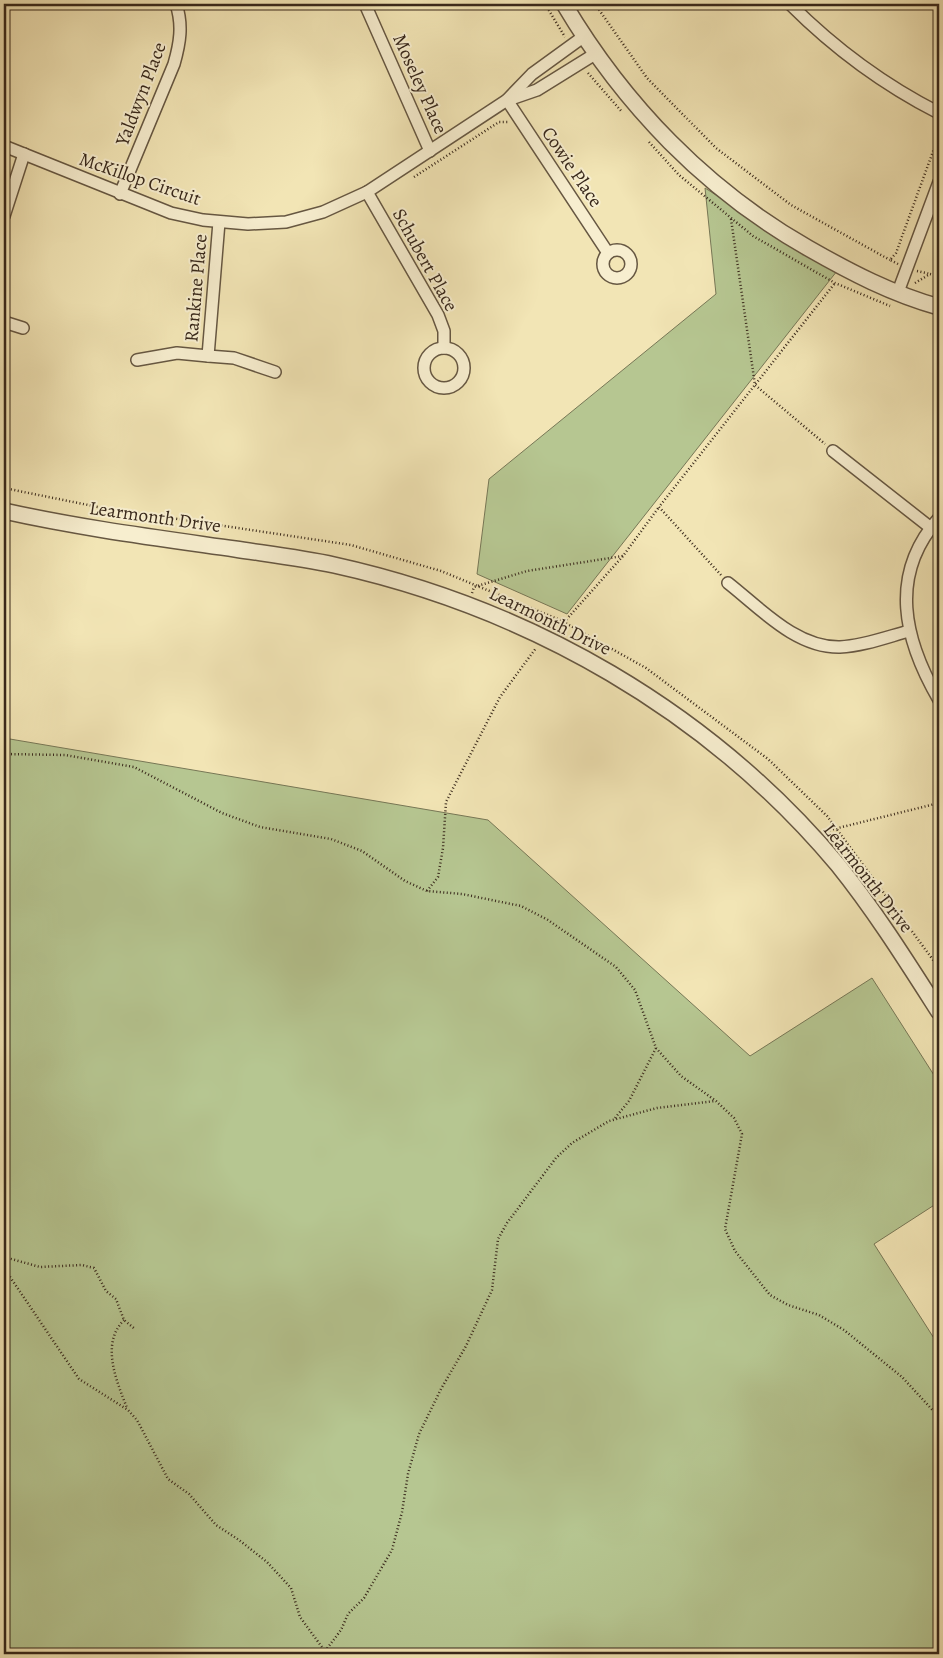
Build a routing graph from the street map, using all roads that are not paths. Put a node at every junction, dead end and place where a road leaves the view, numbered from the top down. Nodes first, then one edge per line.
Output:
1 (176, 4) edge
2 (366, 4) edge
3 (564, 4) edge
4 (790, 4) edge
5 (583, 37) junction
6 (595, 54) junction
7 (507, 100) junction
8 (939, 113) edge
9 (4, 146) edge
10 (430, 151) junction
11 (24, 154) junction
12 (939, 182) edge
13 (366, 192) junction
14 (120, 194) junction
15 (4, 216) edge
16 (219, 222) junction
17 (608, 253) dead end
18 (898, 292) junction
19 (939, 307) edge
20 (4, 322) edge
21 (23, 328) dead end
22 (444, 348) dead end
23 (208, 356) junction
24 (137, 360) dead end
25 (275, 372) dead end
26 (833, 451) road end
27 (4, 511) edge
28 (939, 518) edge
29 (931, 528) junction
30 (728, 583) road end
31 (909, 632) junction
32 (939, 700) edge
33 (939, 1012) edge

1 - 14 street, Yaldwyn Place
2 - 10 street, Moseley Place
3 - 5 street
4 - 8 street
5 - 6 street
5 - 7 street, McKillop Circuit
6 - 7 street, McKillop Circuit
6 - 18 street
7 - 10 street, McKillop Circuit
7 - 17 street, Cowie Place
9 - 11 street, McKillop Circuit
10 - 13 street, McKillop Circuit
11 - 14 street, McKillop Circuit
11 - 15 street
12 - 18 street
13 - 16 street, McKillop Circuit
13 - 22 street, Schubert Place
14 - 16 street, McKillop Circuit
16 - 23 street, Rankine Place
18 - 19 street
20 - 21 street
23 - 24 street, Rankine Place
23 - 25 street, Rankine Place
26 - 29 street
27 - 33 street, Learmonth Drive
28 - 29 street
29 - 31 street
30 - 31 street
31 - 32 street

